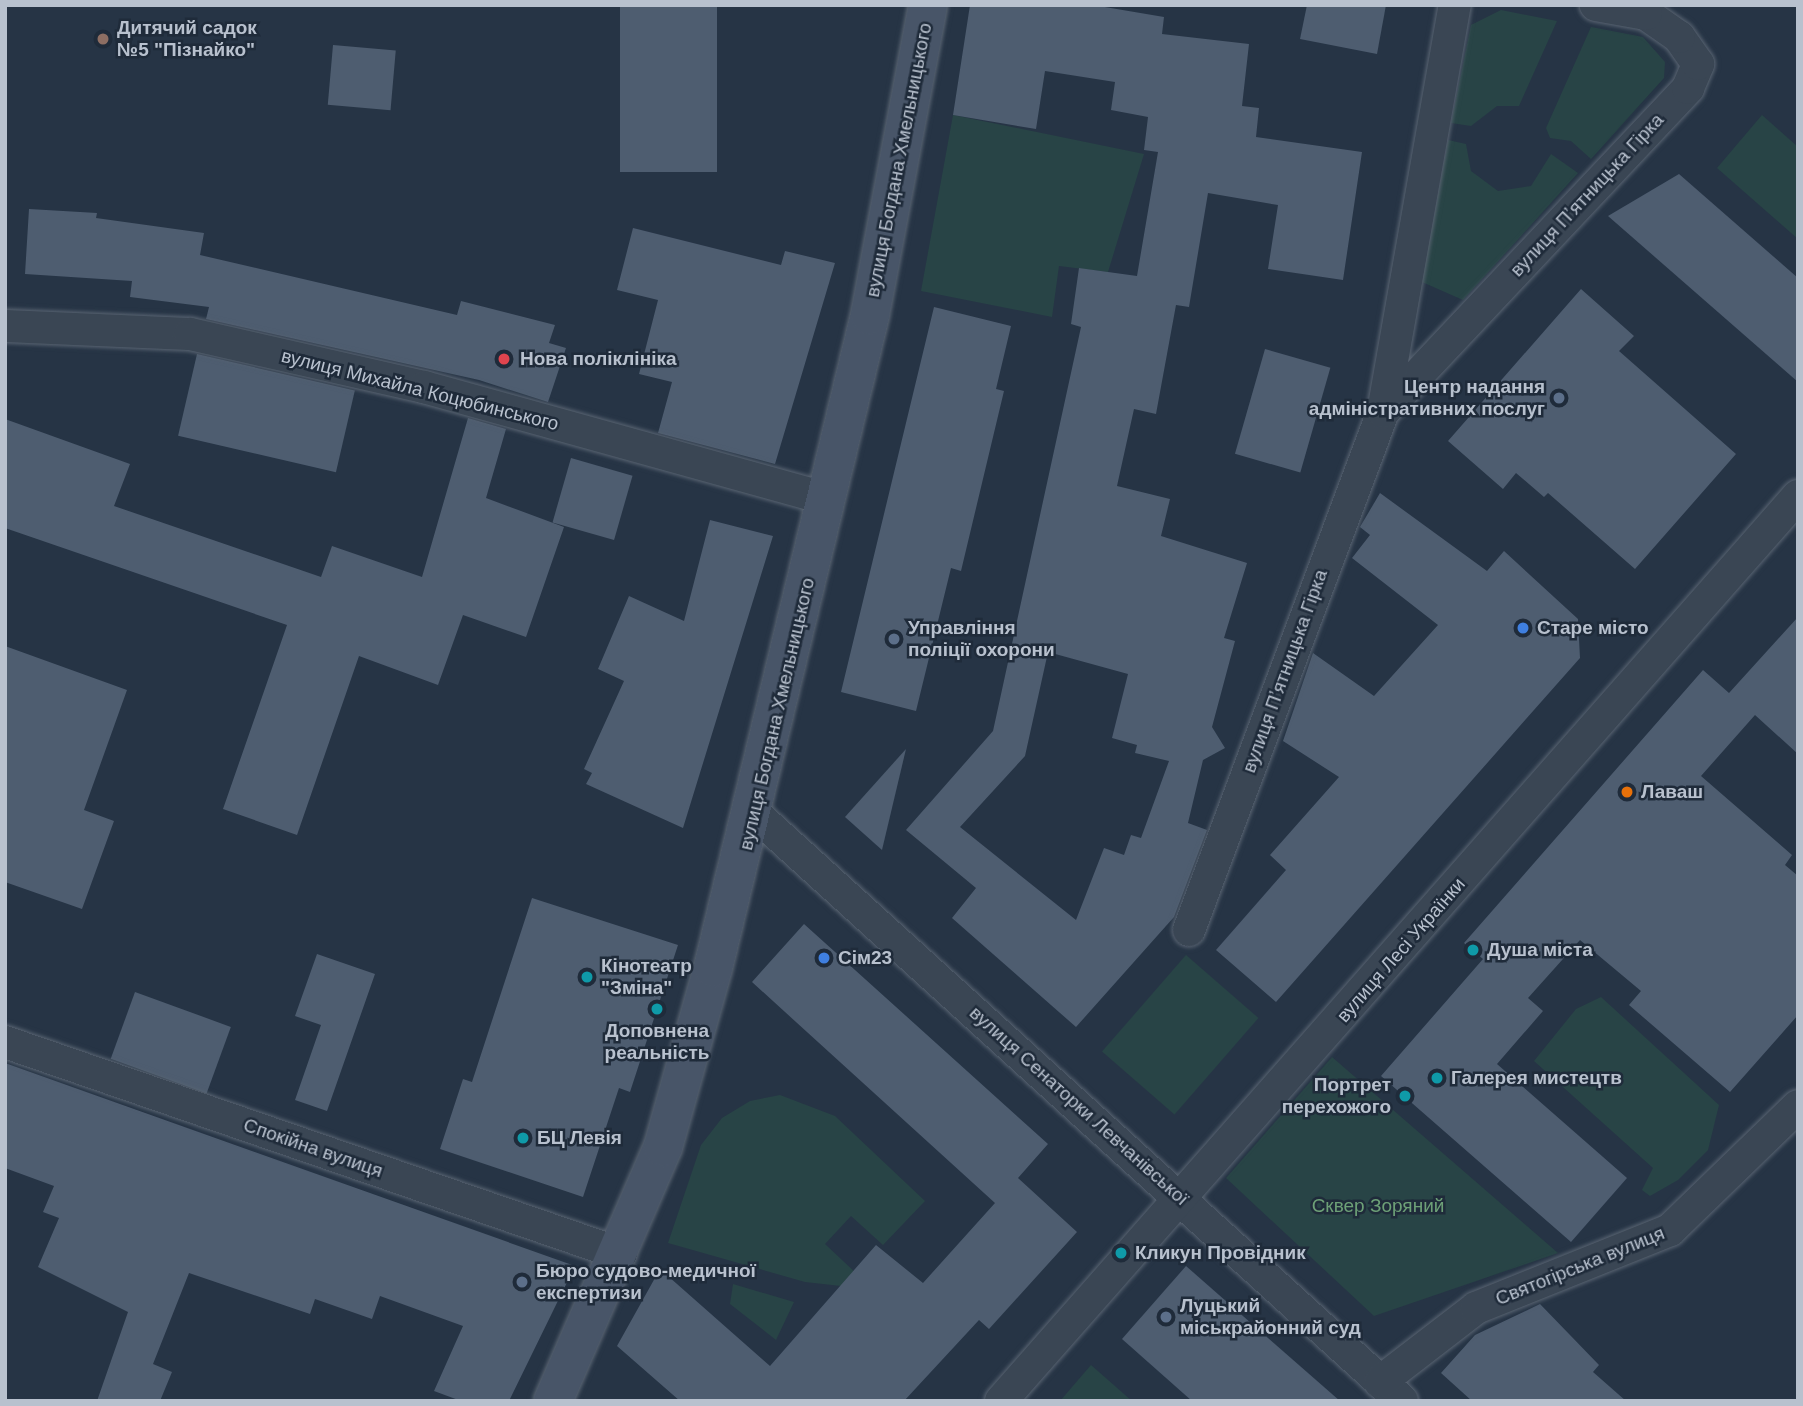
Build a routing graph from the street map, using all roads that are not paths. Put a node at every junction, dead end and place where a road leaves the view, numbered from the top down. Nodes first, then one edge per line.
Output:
1 (928, 5) edge
2 (1455, 5) edge
3 (1596, 5) edge
4 (5, 326) edge
5 (1383, 412) junction
6 (1798, 496) edge
7 (827, 499) junction
8 (754, 813) junction
9 (1189, 930) dead end
10 (5, 1042) edge
11 (1798, 1106) edge
12 (1181, 1198) junction
13 (621, 1254) junction
14 (1391, 1391) edge
15 (553, 1401) edge
16 (1001, 1401) edge

1 - 7 main road, вулиця Богдана Хмельницького
2 - 5 street, вулиця Пʼятницька Гірка
3 - 5 street, вулиця Пʼятницька Гірка
4 - 7 street, вулиця Михайла Коцюбинського
5 - 9 street, вулиця Пʼятницька Гірка
6 - 12 street, вулиця Лесі Українки
7 - 8 main road, вулиця Богдана Хмельницького
8 - 12 street, вулиця Сенаторки Левчанівської
8 - 13 main road, вулиця Богдана Хмельницького
10 - 13 street, Спокійна вулиця
11 - 14 street, Святогірська вулиця
12 - 14 street, вулиця Сенаторки Левчанівської
12 - 16 street, вулиця Лесі Українки
13 - 15 main road, вулиця Богдана Хмельницького

